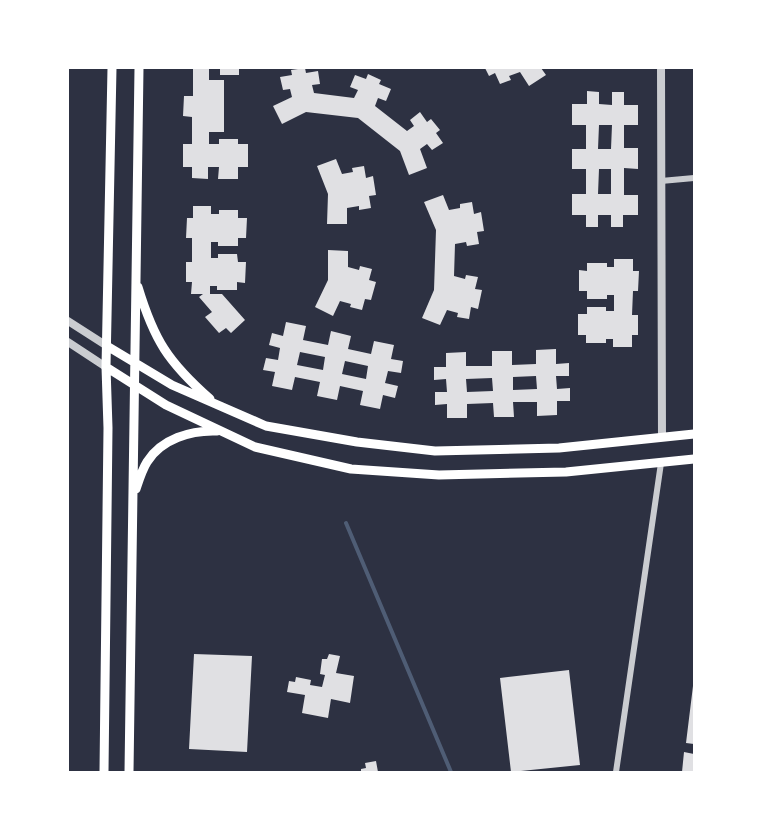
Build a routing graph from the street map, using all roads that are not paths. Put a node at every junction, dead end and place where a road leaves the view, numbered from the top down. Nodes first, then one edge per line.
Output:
1 (112, 68) edge
2 (139, 68) edge
3 (661, 68) edge
4 (694, 177) edge
5 (661, 181) junction
6 (135, 277) junction
7 (68, 321) edge
8 (68, 342) edge
9 (107, 346) junction
10 (134, 363) junction
11 (106, 368) junction
12 (134, 385) junction
13 (216, 404) junction
14 (222, 431) junction
15 (694, 434) edge
16 (662, 438) junction
17 (694, 459) edge
18 (661, 464) junction
19 (134, 495) junction
20 (104, 772) edge
21 (129, 772) edge
22 (616, 772) edge

1 - 9 main road
2 - 6 main road
3 - 5 street
4 - 5 street
5 - 16 street
6 - 10 main road
6 - 13 main road
7 - 9 street
8 - 11 street
9 - 10 main road
9 - 11 main road
10 - 12 main road
10 - 13 main road
11 - 12 main road
11 - 20 main road
12 - 14 main road
12 - 19 main road
13 - 16 main road
14 - 18 main road
14 - 19 main road
15 - 16 main road
17 - 18 main road
18 - 22 street
19 - 21 main road

